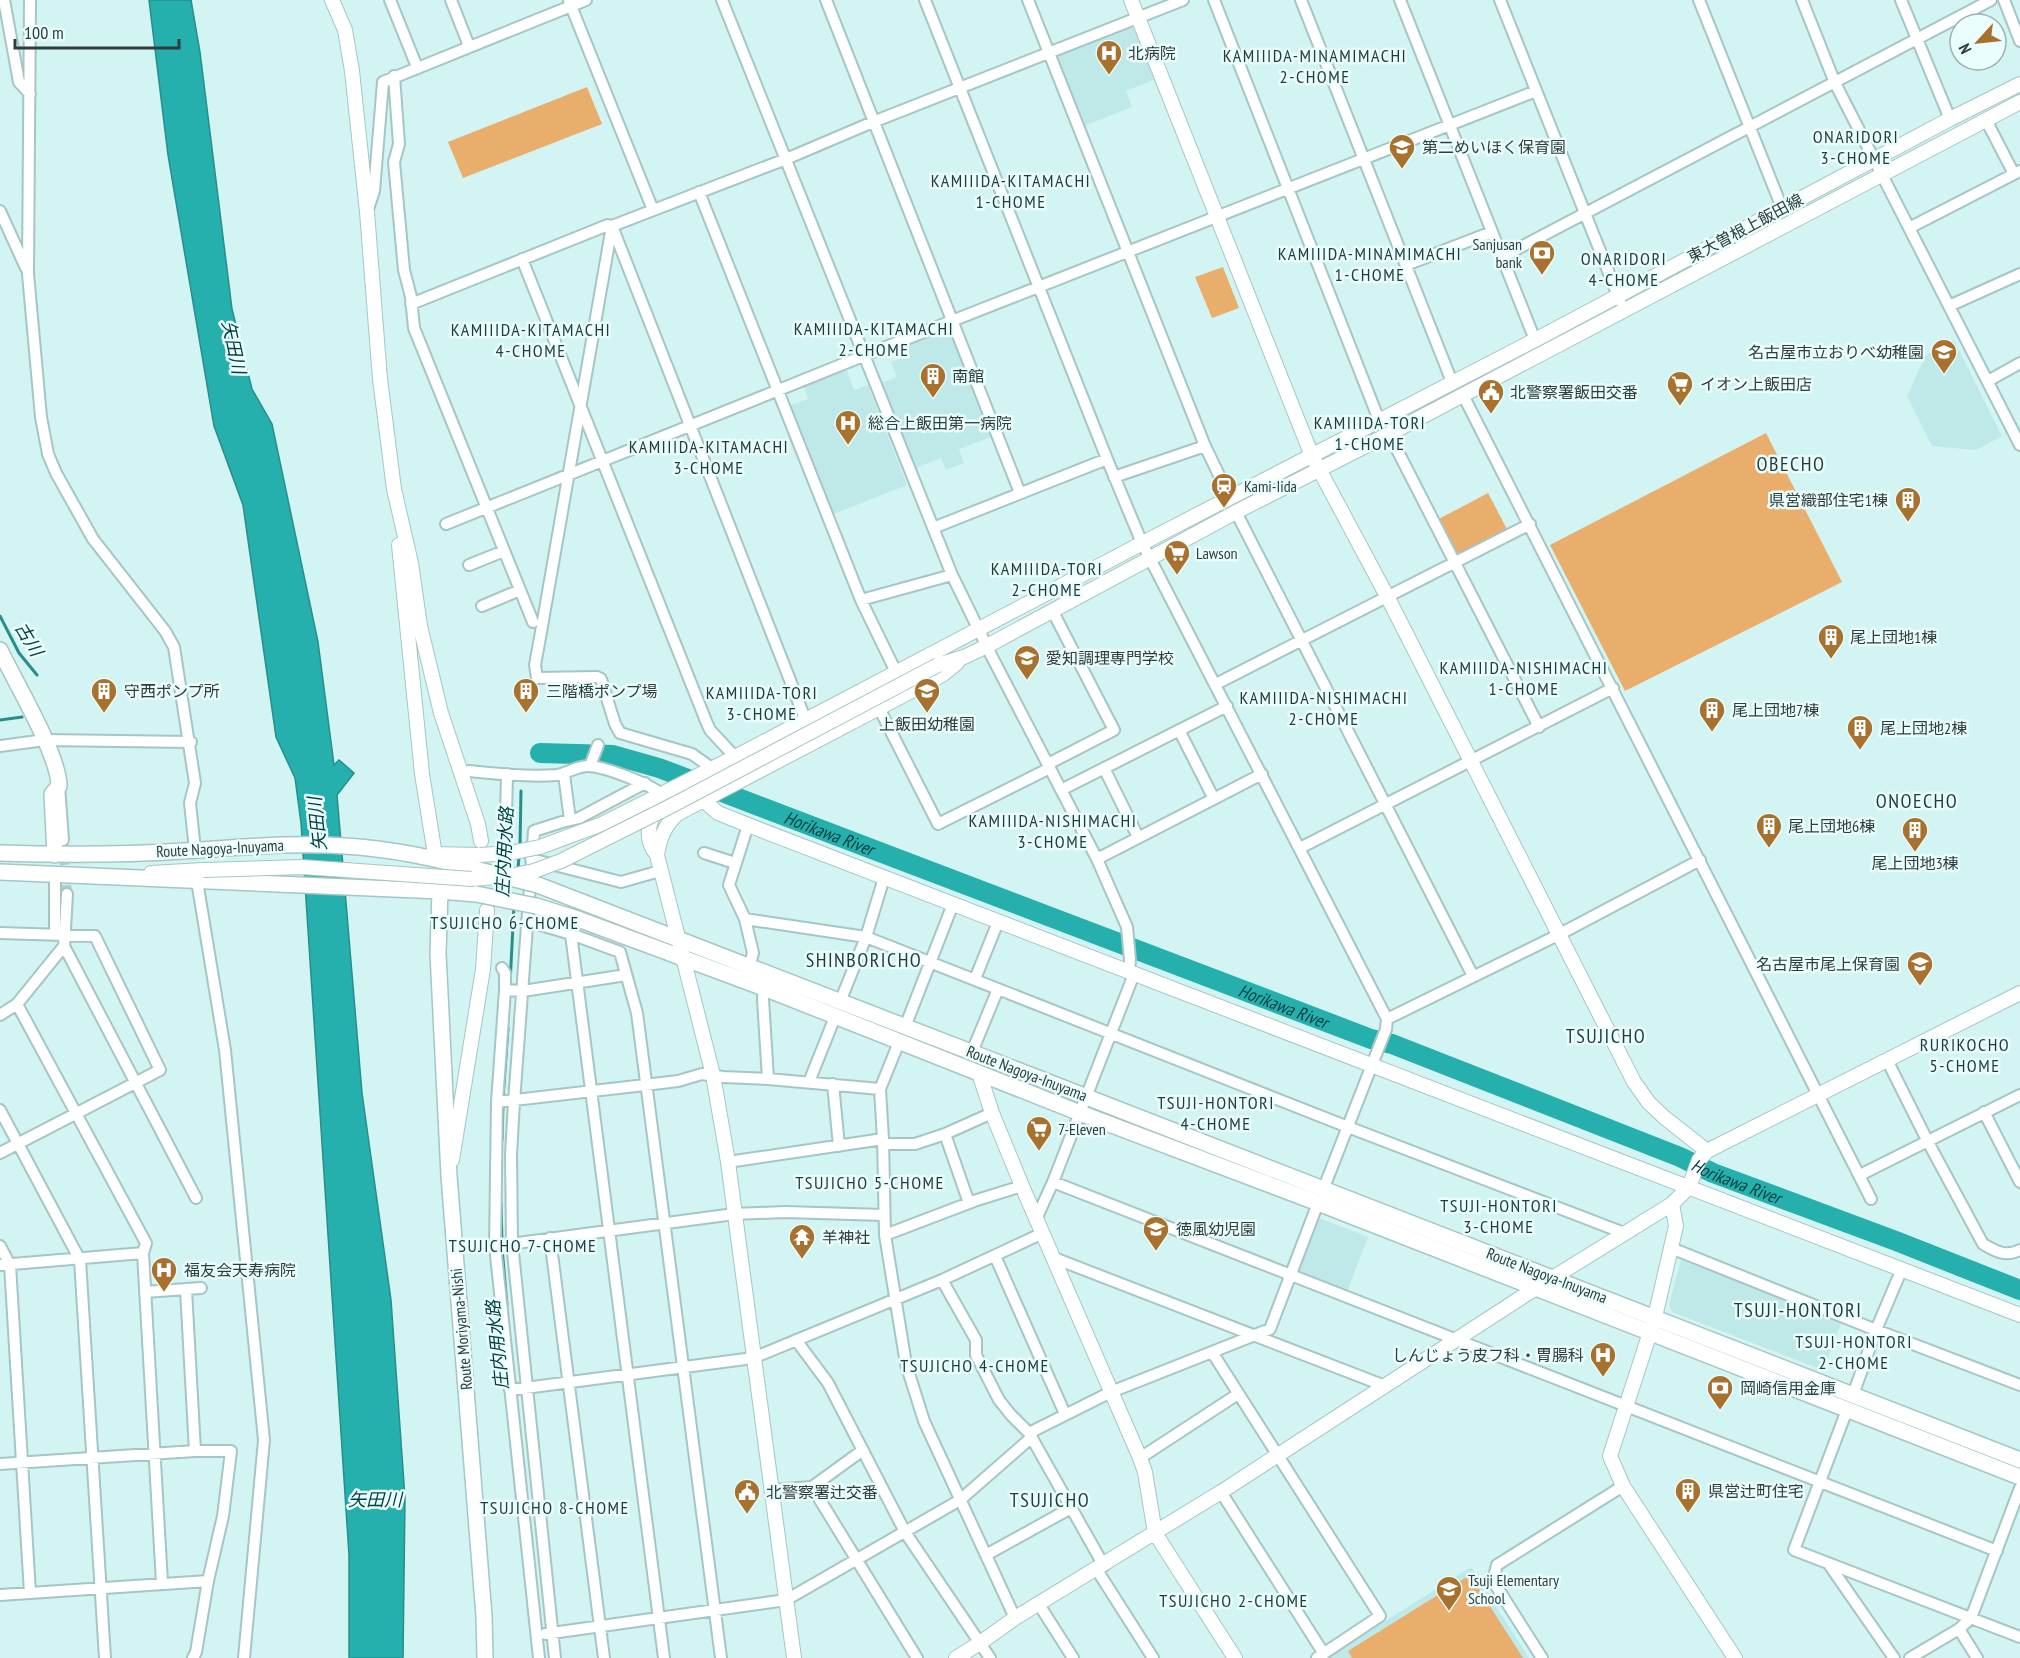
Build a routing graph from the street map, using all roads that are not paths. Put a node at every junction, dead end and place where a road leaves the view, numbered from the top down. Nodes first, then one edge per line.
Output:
1 (4, 0) edge
2 (30, 0) edge
3 (332, 0) edge
4 (390, 0) edge
5 (451, 0) edge
6 (586, 0) edge
7 (722, 0) edge
8 (826, 0) edge
9 (925, 0) edge
10 (1028, 0) edge
11 (1131, 0) edge
12 (1183, 0) edge
13 (1214, 0) edge
14 (1301, 0) edge
15 (1400, 0) edge
16 (1500, 0) edge
17 (1699, 0) edge
18 (1802, 0) edge
19 (1901, 0) edge
20 (1991, 0) edge
21 (2004, 0) edge
22 (570, 3) edge
23 (1969, 5) edge
24 (1138, 18) junction
25 (1917, 39) junction
26 (2020, 41) edge
27 (469, 46) junction
28 (1049, 53) junction
29 (417, 67) junction
30 (394, 76) junction
31 (1835, 83) junction
32 (2020, 84) edge
33 (960, 88) junction
34 (1536, 91) junction
35 (30, 94) junction
36 (2020, 102) edge
37 (1950, 119) junction
38 (1986, 120) junction
39 (873, 122) junction
40 (1450, 125) junction
41 (1750, 128) junction
42 (786, 159) junction
43 (1365, 159) junction
44 (1873, 160) junction
45 (2017, 172) edge
46 (1881, 174) junction
47 (1288, 189) junction
48 (699, 192) junction
49 (1782, 208) junction
50 (653, 210) junction
51 (0, 211) edge
52 (367, 212) junction
53 (1586, 214) junction
54 (1217, 218) junction
55 (612, 226) junction
56 (1909, 228) junction
57 (1492, 232) junction
58 (1128, 252) junction
59 (1502, 257) junction
60 (522, 259) junction
61 (1406, 265) junction
62 (28, 273) junction
63 (2020, 274) edge
64 (1039, 288) junction
65 (1617, 296) junction
66 (411, 304) junction
67 (1950, 306) junction
68 (1624, 310) junction
69 (952, 321) junction
70 (1535, 340) junction
71 (863, 356) junction
72 (2020, 363) edge
73 (1988, 381) junction
74 (1452, 382) junction
75 (777, 391) junction
76 (1463, 395) junction
77 (580, 402) junction
78 (1379, 420) junction
79 (691, 426) junction
80 (1389, 434) junction
81 (2020, 445) edge
82 (1205, 446) junction
83 (1312, 456) junction
84 (1107, 459) junction
85 (603, 460) junction
86 (1320, 470) junction
87 (568, 475) junction
88 (1114, 477) junction
89 (394, 489) junction
90 (1020, 493) junction
91 (1230, 498) junction
92 (486, 507) junction
93 (1236, 512) junction
94 (446, 524) dead end
95 (1530, 524) junction
96 (933, 528) junction
97 (1142, 543) junction
98 (504, 551) junction
99 (1151, 559) junction
100 (1455, 562) junction
101 (469, 565) dead end
102 (952, 575) junction
103 (520, 590) junction
104 (1386, 596) junction
105 (861, 600) junction
106 (482, 606) dead end
107 (1052, 610) junction
108 (533, 622) dead end
109 (978, 631) junction
110 (1302, 640) junction
111 (987, 646) junction
112 (0, 650) edge
113 (964, 657) junction
114 (896, 672) junction
115 (1216, 684) junction
116 (1613, 688) junction
117 (1227, 706) junction
118 (879, 708) junction
119 (806, 721) junction
120 (1539, 727) junction
121 (1179, 730) junction
122 (45, 740) junction
123 (190, 742) junction
124 (598, 745) dead end
125 (0, 746) edge
126 (735, 757) junction
127 (1471, 761) junction
128 (591, 763) junction
129 (1049, 766) junction
130 (1104, 768) junction
131 (710, 770) junction
132 (469, 771) dead end
133 (507, 774) junction
134 (564, 774) junction
135 (1262, 774) junction
136 (645, 783) junction
137 (59, 786) junction
138 (1061, 790) junction
139 (669, 791) junction
140 (708, 797) junction
141 (1214, 799) junction
142 (1385, 805) junction
143 (506, 816) dead end
144 (570, 820) junction
145 (748, 825) junction
146 (1138, 837) junction
147 (63, 840) tunnel mouth
148 (481, 841) dead end
149 (1300, 848) junction
150 (197, 850) junction
151 (0, 853) edge
152 (704, 853) dead end
153 (424, 854) junction
154 (55, 855) junction
155 (657, 855) junction
156 (531, 859) junction
157 (1097, 859) junction
158 (1700, 860) junction
159 (480, 863) junction
160 (735, 863) junction
161 (660, 871) junction
162 (0, 872) edge
163 (55, 875) junction
164 (201, 878) junction
165 (884, 878) junction
166 (434, 891) junction
167 (67, 894) tunnel mouth
168 (953, 904) junction
169 (487, 910) dead end
170 (745, 919) junction
171 (527, 921) junction
172 (999, 922) junction
173 (0, 933) edge
174 (60, 934) junction
175 (571, 934) junction
176 (1558, 935) junction
177 (866, 937) junction
178 (679, 939) junction
179 (64, 946) junction
180 (683, 958) junction
181 (930, 962) junction
182 (749, 967) junction
183 (502, 968) dead end
184 (1131, 969) junction
185 (626, 975) junction
186 (1473, 976) junction
187 (975, 979) junction
188 (577, 983) junction
189 (764, 988) junction
190 (998, 989) junction
191 (505, 990) junction
192 (519, 991) junction
193 (2020, 993) edge
194 (840, 1002) junction
195 (17, 1004) junction
196 (0, 1015) edge
197 (835, 1017) junction
198 (905, 1027) junction
199 (1385, 1028) junction
200 (1111, 1033) junction
201 (899, 1042) junction
202 (972, 1052) junction
203 (1887, 1060) junction
204 (1374, 1061) junction
205 (979, 1073) junction
206 (713, 1075) junction
207 (768, 1079) junction
208 (809, 1082) junction
209 (135, 1084) junction
210 (833, 1084) junction
211 (645, 1085) junction
212 (879, 1089) junction
213 (591, 1092) junction
214 (1086, 1095) junction
215 (2020, 1095) edge
216 (1819, 1096) junction
217 (497, 1102) junction
218 (514, 1102) junction
219 (0, 1110) edge
220 (992, 1113) junction
221 (1080, 1113) junction
222 (1984, 1113) junction
223 (76, 1114) junction
224 (1348, 1127) junction
225 (945, 1134) junction
226 (883, 1142) junction
227 (1928, 1142) junction
228 (18, 1144) junction
229 (839, 1146) junction
230 (0, 1153) edge
231 (1703, 1156) junction
232 (728, 1162) junction
233 (1860, 1175) junction
234 (449, 1176) junction
235 (1053, 1182) junction
236 (2020, 1182) edge
237 (1690, 1183) junction
238 (1022, 1186) junction
239 (1321, 1197) junction
240 (196, 1198) dead end
241 (1872, 1199) dead end
242 (969, 1203) junction
243 (1672, 1204) junction
244 (734, 1214) junction
245 (884, 1215) junction
246 (1036, 1218) junction
247 (663, 1224) junction
248 (609, 1230) junction
249 (1043, 1233) junction
250 (1624, 1233) junction
251 (885, 1235) junction
252 (550, 1238) junction
253 (512, 1243) junction
254 (0, 1246) edge
255 (495, 1246) junction
256 (1671, 1248) junction
257 (2020, 1250) edge
258 (143, 1253) junction
259 (996, 1256) junction
260 (1054, 1258) junction
261 (80, 1260) junction
262 (5, 1265) edge
263 (1901, 1271) junction
264 (1291, 1276) junction
265 (1555, 1278) junction
266 (942, 1280) junction
267 (201, 1288) dead end
268 (1536, 1288) junction
269 (186, 1290) junction
270 (146, 1292) junction
271 (895, 1300) junction
272 (2020, 1315) edge
273 (1655, 1317) junction
274 (1876, 1330) junction
275 (1650, 1333) junction
276 (1254, 1336) junction
277 (796, 1340) junction
278 (1456, 1340) junction
279 (1212, 1352) junction
280 (753, 1358) junction
281 (683, 1368) junction
282 (627, 1374) junction
283 (570, 1383) junction
284 (2020, 1385) edge
285 (1386, 1386) junction
286 (528, 1388) junction
287 (510, 1390) junction
288 (1111, 1392) junction
289 (1238, 1394) junction
290 (1852, 1395) junction
291 (1626, 1405) junction
292 (1847, 1410) junction
293 (1065, 1414) junction
294 (1031, 1435) junction
295 (863, 1450) junction
296 (195, 1451) junction
297 (154, 1454) junction
298 (1278, 1455) junction
299 (93, 1458) junction
300 (1140, 1458) junction
301 (2020, 1460) edge
302 (22, 1463) junction
303 (0, 1464) edge
304 (2020, 1476) edge
305 (1819, 1481) junction
306 (1623, 1486) junction
307 (812, 1487) junction
308 (2020, 1488) edge
309 (771, 1490) junction
310 (1221, 1492) junction
311 (960, 1500) junction
312 (1071, 1508) junction
313 (905, 1532) junction
314 (1155, 1533) junction
315 (1997, 1551) junction
316 (986, 1555) junction
317 (856, 1559) junction
318 (1828, 1563) junction
319 (1100, 1568) junction
320 (208, 1581) junction
321 (162, 1583) junction
322 (100, 1588) junction
323 (30, 1593) junction
324 (0, 1595) edge
325 (786, 1600) junction
326 (1038, 1603) junction
327 (715, 1611) junction
328 (1015, 1618) junction
329 (1971, 1618) junction
330 (659, 1619) junction
331 (600, 1627) junction
332 (1959, 1629) junction
333 (552, 1633) junction
334 (536, 1634) junction
335 (2020, 1637) edge
336 (980, 1643) junction
337 (196, 1656) edge
338 (1321, 1656) edge
339 (105, 1658) edge
340 (244, 1658) edge
341 (485, 1658) edge
342 (539, 1658) edge
343 (555, 1658) edge
344 (604, 1658) edge
345 (664, 1658) edge
346 (721, 1658) edge
347 (794, 1658) edge
348 (917, 1658) edge
349 (956, 1658) edge
350 (990, 1658) edge
351 (1073, 1658) edge
352 (1153, 1658) edge
353 (1235, 1658) edge
354 (1542, 1658) edge
355 (1735, 1658) edge
356 (1894, 1658) edge
357 (1911, 1658) edge
358 (1977, 1658) edge

1 - 35 street
2 - 35 street
3 - 52 street
4 - 29 street
5 - 27 street
6 - 22 street
7 - 42 street
8 - 39 street
9 - 33 street
10 - 28 street
11 - 24 street
12 - 24 street
13 - 47 street
14 - 43 street
15 - 40 street
16 - 34 street
17 - 41 street
18 - 31 street
19 - 25 street
20 - 23 street
21 - 26 street
22 - 27 street
22 - 50 street
23 - 25 street
24 - 28 street
24 - 54 street
25 - 31 street
25 - 37 street
27 - 29 street
28 - 33 street
28 - 58 street
29 - 30 street
30 - 52 street
30 - 66 street
31 - 41 street
31 - 44 street
32 - 37 street, 東大曽根上飯田線
33 - 39 street
33 - 64 street
34 - 40 street
34 - 53 street
35 - 62 street
36 - 38 street, 東大曽根上飯田線
37 - 44 street, 東大曽根上飯田線
38 - 45 street
38 - 46 street, 東大曽根上飯田線
39 - 42 street
39 - 69 street
40 - 43 street
40 - 57 street
41 - 49 street
41 - 53 street
42 - 48 street
42 - 71 street
43 - 47 street
43 - 61 street
44 - 46 street
44 - 49 street, 東大曽根上飯田線
45 - 56 street
46 - 56 street
46 - 68 street, 東大曽根上飯田線
47 - 54 street
47 - 78 street
48 - 50 street
48 - 75 street
49 - 65 street, 東大曽根上飯田線
50 - 55 street
51 - 62 street
52 - 89 street
53 - 59 street
53 - 65 street
54 - 58 street
54 - 83 street
55 - 60 street
55 - 77 street
55 - 79 street
56 - 67 street
57 - 59 street
57 - 61 street
58 - 64 street
58 - 82 street
59 - 70 street
60 - 66 street
60 - 77 street
61 - 74 street
62 - 123 street
63 - 67 street
64 - 69 street
64 - 84 street
65 - 68 street
65 - 70 street, 東大曽根上飯田線
66 - 92 street
67 - 73 street
68 - 76 street, 東大曽根上飯田線
69 - 71 street
69 - 90 street
70 - 74 street, 東大曽根上飯田線
71 - 75 street
71 - 96 street
72 - 73 street
73 - 81 street
74 - 78 street, 東大曽根上飯田線
75 - 79 street
75 - 105 street
76 - 80 street, 東大曽根上飯田線
76 - 95 street
77 - 85 street
77 - 87 street
78 - 83 street, 東大曽根上飯田線
79 - 85 street
79 - 119 street
80 - 86 street, 東大曽根上飯田線
80 - 100 street
82 - 88 street
82 - 91 street
83 - 86 street
83 - 91 street, 東大曽根上飯田線
84 - 88 street
84 - 90 street
85 - 87 street
85 - 126 street
86 - 93 street, 東大曽根上飯田線
86 - 104 street
87 - 92 street
87 - 131 street
88 - 97 street
89 - 148 street
89 - 153 street
90 - 96 street
91 - 97 street, 東大曽根上飯田線
92 - 94 street
92 - 98 street
93 - 99 street, 東大曽根上飯田線
93 - 110 street
95 - 100 street
95 - 116 street
96 - 102 street
97 - 99 street
97 - 109 street, 東大曽根上飯田線
98 - 101 street
98 - 103 street
99 - 107 street, 東大曽根上飯田線
99 - 115 street
100 - 104 street
100 - 120 street
102 - 105 street
102 - 109 street
103 - 106 street
103 - 108 street
104 - 110 street
104 - 127 street
105 - 114 street
107 - 111 street, 東大曽根上飯田線
107 - 129 street
109 - 111 street
109 - 114 street, 東大曽根上飯田線
110 - 115 street
110 - 142 street
111 - 113 street, 東大曽根上飯田線
111 - 129 street
112 - 122 main road
113 - 118 street
113 - 164 street, bridge
114 - 119 street, 東大曽根上飯田線
115 - 117 street
116 - 120 street
116 - 158 street
117 - 121 street
117 - 135 street
118 - 129 street
118 - 140 street
119 - 126 street, 東大曽根上飯田線
120 - 127 street
121 - 130 street
121 - 141 street
122 - 123 street
122 - 125 street
122 - 137 main road
123 - 150 street
124 - 128 street
126 - 131 street, 東大曽根上飯田線
127 - 142 street
127 - 176 street
128 - 134 street
128 - 136 street
129 - 138 street
130 - 138 street
130 - 146 street
131 - 139 street, 東大曽根上飯田線
132 - 133 street
133 - 134 street
133 - 143 street
134 - 144 street
135 - 141 street
135 - 149 street
136 - 139 street
136 - 144 street
137 - 147 street
137 - 154 main road
138 - 157 street
139 - 155 street
139 - 159 street, 東大曽根上飯田線, bridge
140 - 145 street
140 - 155 street
141 - 146 street
142 - 149 street
142 - 186 street
144 - 156 street
145 - 160 street
145 - 165 street
146 - 157 street
149 - 199 street
150 - 153 main road, Route Nagoya-Inuyama
150 - 154 main road, Route Nagoya-Inuyama
151 - 154 main road, Route Nagoya-Inuyama
152 - 160 street
153 - 159 main road, Route Nagoya-Inuyama
155 - 161 street
156 - 161 street
156 - 171 street
157 - 184 street
158 - 176 street
158 - 216 street
159 - 178 main road, Route Nagoya-Inuyama, bridge
160 - 170 street
161 - 178 street
162 - 163 main road, Route Nagoya-Inuyama
163 - 164 main road, Route Nagoya-Inuyama
163 - 174 street
164 - 166 main road, Route Nagoya-Inuyama
164 - 340 street
165 - 168 street
165 - 177 street
166 - 180 main road, Route Nagoya-Inuyama, bridge
166 - 234 main road, Route Moriyama-Nishi
167 - 174 street
168 - 172 street
168 - 181 street
169 - 234 street
170 - 177 street
170 - 182 street
171 - 175 street
171 - 192 street
172 - 184 street
172 - 187 street
173 - 174 street
174 - 179 street
174 - 209 street
175 - 185 street
175 - 188 street
176 - 186 street
176 - 231 street
177 - 181 street
177 - 194 street
178 - 180 street
178 - 182 main road, Route Nagoya-Inuyama
179 - 195 street
179 - 209 street
180 - 189 main road, Route Nagoya-Inuyama
180 - 206 street
181 - 187 street
181 - 198 street
182 - 194 main road, Route Nagoya-Inuyama
183 - 191 street
184 - 200 street
184 - 204 street
185 - 188 street
185 - 211 street
186 - 199 street
187 - 190 street
188 - 192 street
188 - 213 street
189 - 197 main road, Route Nagoya-Inuyama
189 - 207 street
190 - 200 street
190 - 202 street
191 - 192 street
191 - 217 street
192 - 218 street
193 - 203 street
194 - 198 main road, Route Nagoya-Inuyama
195 - 196 street
195 - 223 street
197 - 201 main road, Route Nagoya-Inuyama
197 - 208 street
198 - 202 main road, Route Nagoya-Inuyama
199 - 204 street
200 - 214 street
200 - 224 street
201 - 205 main road, Route Nagoya-Inuyama
201 - 212 street
202 - 214 main road, Route Nagoya-Inuyama
203 - 216 street
203 - 227 street
204 - 224 street
204 - 237 street
205 - 220 street
205 - 221 main road, Route Nagoya-Inuyama
206 - 207 street
206 - 211 street
206 - 232 street
207 - 208 street
208 - 210 street
209 - 223 street
209 - 240 street
210 - 212 street
210 - 229 street
211 - 213 street
211 - 247 street
212 - 226 street
213 - 218 street
213 - 248 street
214 - 221 street
214 - 239 main road, Route Nagoya-Inuyama
215 - 222 street
216 - 231 street
216 - 233 street
217 - 218 street
217 - 255 street
218 - 253 street
219 - 228 street
220 - 225 street
220 - 238 street
221 - 235 street
221 - 239 main road, Route Nagoya-Inuyama
222 - 227 street
222 - 236 street
223 - 228 street
223 - 258 street
224 - 239 street
224 - 250 street
225 - 226 street
225 - 242 street
226 - 229 street
226 - 245 street
227 - 233 street
227 - 257 street
228 - 230 street
228 - 261 street
229 - 232 street
231 - 237 street
232 - 244 street
233 - 241 street
234 - 341 main road, Route Moriyama-Nishi
235 - 246 street
235 - 264 street
237 - 243 street
237 - 263 street
238 - 242 street
238 - 246 street
239 - 264 street
239 - 265 main road, Route Nagoya-Inuyama
239 - 268 main road, Route Nagoya-Inuyama
242 - 251 street
243 - 250 street
243 - 256 street
244 - 245 street
244 - 247 street
244 - 280 street
245 - 251 street
246 - 249 street
247 - 248 street
247 - 281 street
248 - 252 street
248 - 282 street
249 - 259 street
249 - 260 street
250 - 265 street
251 - 271 street
252 - 253 street
252 - 283 street
253 - 255 street
253 - 286 street
254 - 262 street
255 - 287 street
256 - 273 street
256 - 274 street
258 - 261 street
258 - 270 street
259 - 266 street
259 - 293 street
260 - 276 street
260 - 288 street
261 - 262 street
261 - 299 street
262 - 302 street
263 - 272 street
263 - 274 street
264 - 276 street
264 - 278 street
265 - 268 street
265 - 273 main road, Route Nagoya-Inuyama
266 - 271 street
266 - 294 street
267 - 269 street
268 - 275 main road, Route Nagoya-Inuyama
268 - 278 street
269 - 270 street
269 - 296 street
270 - 297 street
271 - 277 street
271 - 311 street
273 - 275 street
273 - 290 main road, Route Nagoya-Inuyama
274 - 284 street
274 - 290 street
275 - 291 street
275 - 292 main road, Route Nagoya-Inuyama
276 - 279 street
276 - 285 street
277 - 280 street
277 - 295 street
278 - 285 street
278 - 291 street
279 - 288 street
279 - 289 street
280 - 281 street
280 - 309 street
281 - 282 street
281 - 327 street
282 - 283 street
282 - 330 street
283 - 286 street
283 - 331 street
285 - 298 street
286 - 287 street
286 - 333 street
287 - 334 street
288 - 293 street
288 - 300 street
289 - 298 street
289 - 300 street
290 - 301 main road, Route Nagoya-Inuyama
291 - 305 street
291 - 306 street
292 - 304 main road, Route Nagoya-Inuyama
292 - 305 street
293 - 294 street
294 - 311 street
294 - 312 street
295 - 307 street
295 - 313 street
296 - 297 street
296 - 320 street
297 - 299 street
297 - 321 street
298 - 310 street
298 - 338 street
299 - 302 street
299 - 322 street
300 - 314 street
302 - 303 street
302 - 323 street
305 - 315 street
305 - 318 street
306 - 354 street
306 - 355 street
307 - 309 street
307 - 317 street
308 - 315 street
309 - 325 street
310 - 314 street
310 - 338 street
311 - 313 street
311 - 316 street
312 - 316 street
312 - 319 street
313 - 317 street
313 - 336 street
314 - 319 street
314 - 353 street
315 - 329 street
316 - 328 street
317 - 325 street
317 - 348 street
318 - 329 street
318 - 356 street
319 - 326 street
319 - 352 street
320 - 321 street
320 - 337 street
321 - 322 street
322 - 323 street
322 - 339 street
323 - 324 street
325 - 327 street
325 - 347 street
326 - 328 street
326 - 351 street
327 - 330 street
327 - 346 street
328 - 336 street
329 - 332 street
329 - 335 street
330 - 331 street
330 - 345 street
331 - 333 street
331 - 344 street
332 - 357 street
332 - 358 street
333 - 334 street
333 - 343 street
334 - 342 street
336 - 349 street
336 - 350 street

